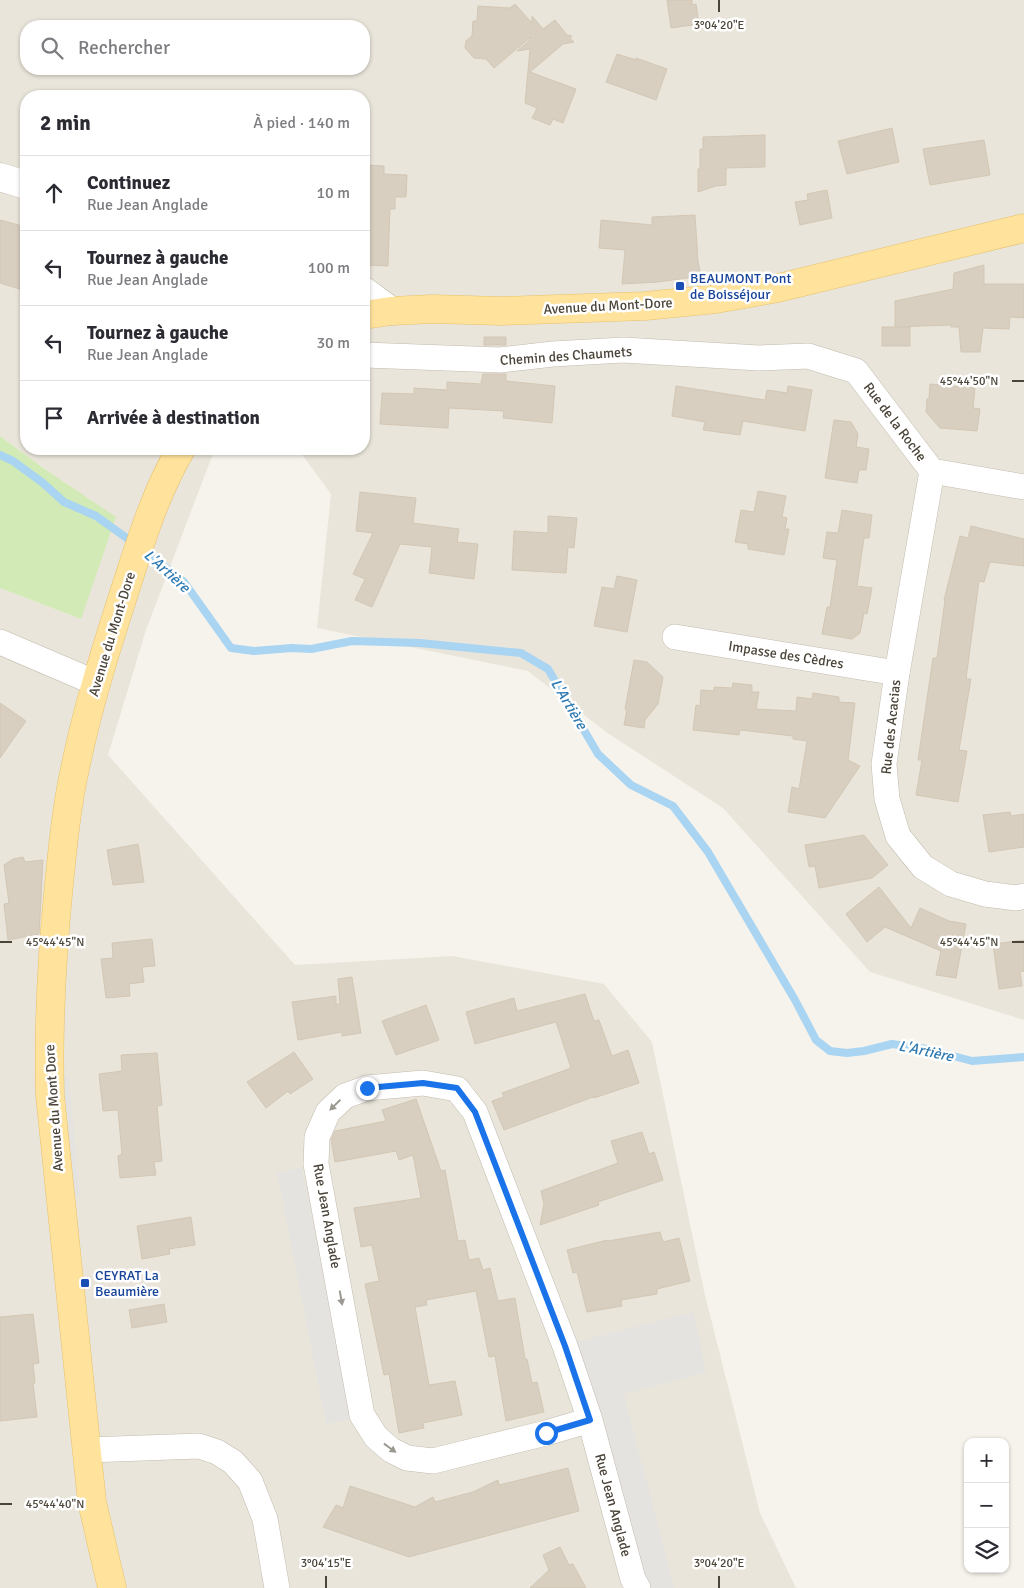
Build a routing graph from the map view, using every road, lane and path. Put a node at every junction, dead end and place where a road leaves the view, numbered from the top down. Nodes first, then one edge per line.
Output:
1 (0, 177) edge
2 (20, 183) edge
3 (1024, 228) edge
4 (370, 295) edge
5 (391, 311) junction
6 (370, 314) edge
7 (370, 355) edge
8 (856, 370) joint
9 (177, 455) edge
10 (932, 471) junction
11 (1024, 487) edge
12 (675, 637) dead end
13 (0, 642) edge
14 (897, 673) junction
15 (96, 683) junction
16 (75, 766) joint
17 (1024, 896) edge
18 (590, 1420) junction
19 (87, 1450) junction
20 (112, 1588) edge
21 (277, 1588) edge
22 (638, 1588) edge

1 - 2 street
3 - 5 main road, Avenue du Mont-Dore
4 - 5 street
5 - 6 main road, Avenue du Mont-Dore
7 - 8 street, Chemin des Chaumets
8 - 10 street, Rue de la Roche
9 - 15 main road, Avenue du Mont-Dore
10 - 11 street, Rue de la Roche
10 - 14 street, Rue des Acacias
12 - 14 street, Impasse des Cèdres
13 - 15 street
14 - 17 street, Rue des Acacias
15 - 16 main road, Avenue du Mont-Dore
16 - 19 main road, Avenue du Mont Dore
18 -> 18 street, Rue Jean Anglade
18 - 22 street, Rue Jean Anglade
19 - 20 main road, Avenue du Mont Dore
19 - 21 street

